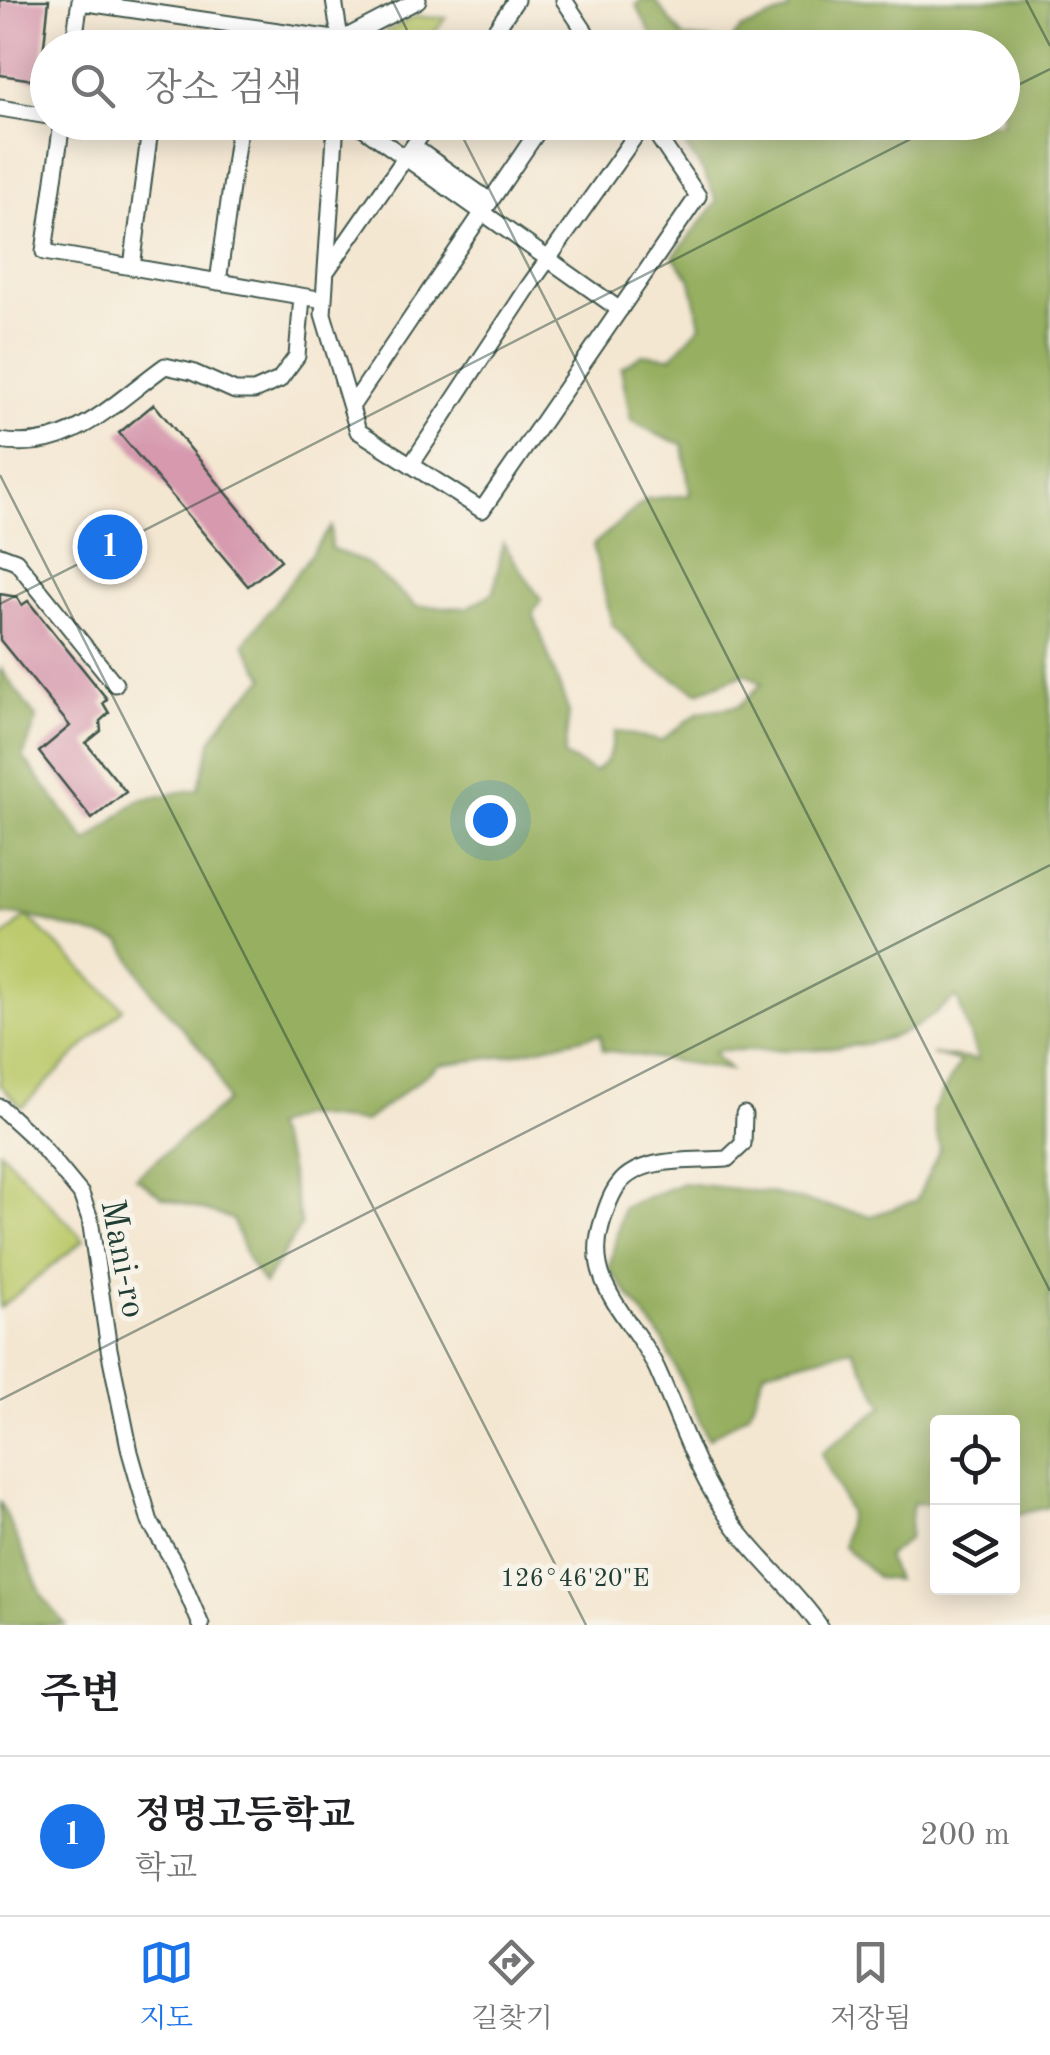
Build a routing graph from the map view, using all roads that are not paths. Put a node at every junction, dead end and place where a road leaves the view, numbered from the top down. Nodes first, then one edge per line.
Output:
1 (334, 0) edge
2 (418, 0) edge
3 (516, 0) edge
4 (564, 0) edge
5 (80, 1) edge
6 (76, 30) edge
7 (256, 30) edge
8 (339, 30) edge
9 (366, 30) edge
10 (495, 30) edge
11 (584, 30) edge
12 (0, 108) edge
13 (30, 113) edge
14 (60, 140) edge
15 (149, 140) edge
16 (238, 140) edge
17 (335, 140) edge
18 (388, 140) edge
19 (418, 140) edge
20 (532, 140) edge
21 (634, 140) edge
22 (659, 140) edge
23 (410, 152) junction
24 (486, 206) junction
25 (548, 259) junction
26 (132, 267) junction
27 (326, 272) junction
28 (218, 282) junction
29 (302, 297) junction
30 (324, 300) junction
31 (620, 310) junction
32 (350, 407) junction
33 (0, 441) edge
34 (411, 465) junction
35 (0, 555) edge
36 (115, 684) dead end
37 (0, 1107) edge
38 (744, 1114) dead end
39 (201, 1625) edge
40 (819, 1625) edge

1 - 8 street
2 - 9 street
3 - 10 street
4 - 11 street
5 - 6 street
5 - 7 street
12 - 13 street
14 - 26 street
15 - 26 street
16 - 28 street
17 - 27 street
18 - 23 street
19 - 23 street
20 - 24 street
21 - 25 street
22 - 31 street
23 - 24 street
23 - 27 street
24 - 25 street
24 - 32 street
25 - 31 street
25 - 34 street
26 - 28 street
27 - 30 street
28 - 29 street
29 - 30 street
29 - 33 street
30 - 32 street
31 - 34 street
32 - 34 street
35 - 36 street
37 - 39 street, Mani-ro
38 - 40 street

